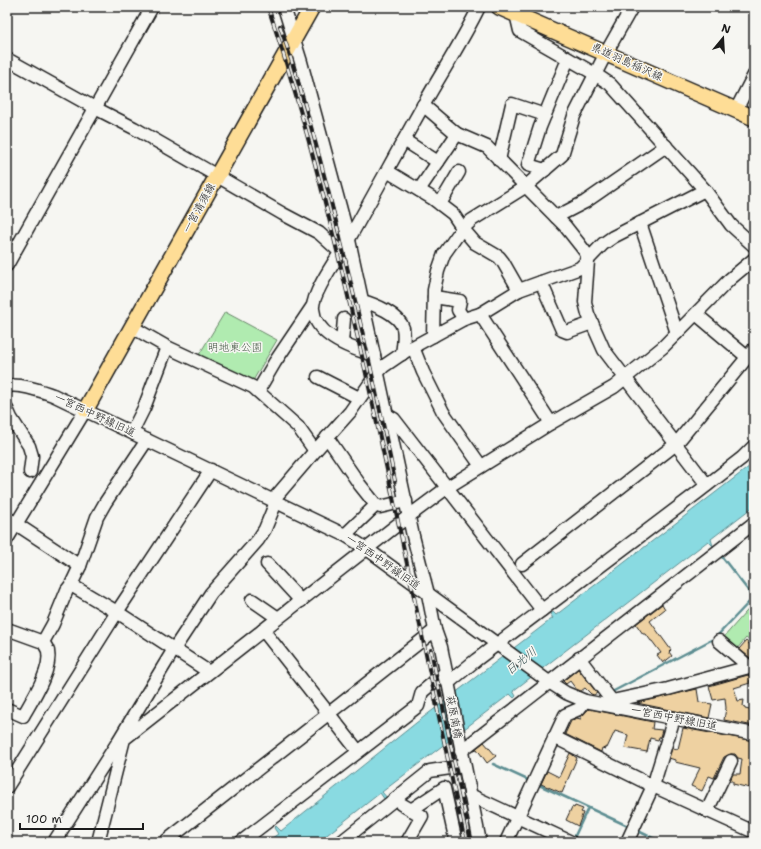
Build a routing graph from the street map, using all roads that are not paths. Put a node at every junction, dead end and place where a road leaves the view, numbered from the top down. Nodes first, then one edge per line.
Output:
1 (152, 7) edge
2 (284, 7) edge
3 (312, 7) edge
4 (479, 7) edge
5 (499, 7) edge
6 (632, 7) edge
7 (516, 14) junction
8 (294, 39) junction
9 (606, 53) junction
10 (7, 59) edge
11 (568, 59) junction
12 (595, 74) junction
13 (754, 74) edge
14 (424, 105) junction
15 (94, 108) junction
16 (736, 110) junction
17 (545, 116) junction
18 (754, 118) edge
19 (457, 134) junction
20 (404, 140) junction
21 (666, 146) junction
22 (499, 160) junction
23 (438, 162) junction
24 (545, 170) junction
25 (387, 171) junction
26 (459, 172) dead end
27 (217, 176) junction
28 (525, 187) junction
29 (419, 190) junction
30 (705, 190) junction
31 (440, 204) junction
32 (556, 217) junction
33 (640, 223) junction
34 (463, 229) junction
35 (348, 240) junction
36 (754, 246) edge
37 (340, 252) junction
38 (754, 259) edge
39 (588, 261) junction
40 (7, 265) edge
41 (541, 282) junction
42 (519, 290) junction
43 (434, 296) junction
44 (362, 301) junction
45 (312, 307) junction
46 (480, 314) junction
47 (696, 314) junction
48 (344, 319) dead end
49 (464, 319) junction
50 (592, 323) junction
51 (132, 327) junction
52 (677, 333) junction
53 (433, 336) junction
54 (342, 342) junction
55 (167, 347) junction
56 (413, 347) junction
57 (751, 353) edge
58 (402, 354) junction
59 (374, 355) junction
60 (378, 372) junction
61 (318, 377) dead end
62 (625, 378) junction
63 (9, 384) edge
64 (258, 391) junction
65 (359, 398) junction
66 (7, 409) edge
67 (86, 409) junction
68 (387, 415) junction
69 (551, 423) junction
70 (132, 432) junction
71 (327, 437) junction
72 (148, 440) junction
73 (676, 444) junction
74 (754, 446) edge
75 (314, 451) junction
76 (481, 466) junction
77 (211, 470) junction
78 (30, 472) dead end
79 (708, 485) junction
80 (448, 487) junction
81 (275, 501) junction
82 (406, 501) junction
83 (376, 505) junction
84 (409, 516) junction
85 (11, 521) edge
86 (754, 523) edge
87 (345, 535) junction
88 (7, 539) edge
89 (367, 549) junction
90 (267, 564) dead end
91 (522, 564) dead end
92 (80, 566) junction
93 (71, 585) junction
94 (428, 594) junction
95 (252, 600) dead end
96 (301, 600) junction
97 (542, 610) junction
98 (117, 612) junction
99 (278, 618) junction
100 (7, 629) edge
101 (263, 630) junction
102 (435, 630) junction
103 (719, 641) dead end
104 (43, 642) junction
105 (497, 644) junction
106 (174, 649) junction
107 (579, 658) junction
108 (752, 668) edge
109 (209, 672) junction
110 (447, 678) junction
111 (549, 682) junction
112 (585, 701) junction
113 (612, 704) junction
114 (7, 709) edge
115 (328, 714) junction
116 (674, 718) junction
117 (754, 734) edge
118 (122, 738) junction
119 (554, 738) junction
120 (358, 751) junction
121 (461, 751) junction
122 (731, 761) dead end
123 (464, 766) junction
124 (653, 786) junction
125 (7, 787) edge
126 (470, 795) junction
127 (707, 811) junction
128 (518, 817) junction
129 (754, 832) edge
130 (54, 842) edge
131 (98, 842) edge
132 (164, 842) edge
133 (241, 842) edge
134 (341, 842) edge
135 (407, 842) edge
136 (456, 842) edge
137 (480, 842) edge
138 (506, 842) edge
139 (571, 842) edge
140 (628, 842) edge

1 - 15 street
2 - 8 street, 萩原南橋
3 - 8 main road, 一宮清須線
4 - 14 street
5 - 7 main road, 県道羽島稲沢線
6 - 9 street
7 - 9 main road, 県道羽島稲沢線
7 - 11 street
8 - 27 main road, 一宮清須線
8 - 35 street, 萩原南橋
9 - 12 street
9 - 16 main road, 県道羽島稲沢線
10 - 15 street
11 - 12 street
11 - 17 street
12 - 21 street
12 - 24 street
13 - 16 street
14 - 19 street
14 - 20 street
15 - 27 street
15 - 40 street
16 - 18 main road, 県道羽島稲沢線
17 - 22 street
17 - 24 street
19 - 22 street
19 - 23 street
20 - 23 street
20 - 25 street
21 - 30 street
21 - 32 street
22 - 28 street
23 - 29 street
24 - 28 street
25 - 29 street
25 - 35 street
26 - 31 street
27 - 37 street
27 - 51 main road, 一宮清須線
28 - 32 street
28 - 34 street
29 - 31 street
30 - 33 street
30 - 36 street
31 - 34 street
32 - 39 street
33 - 39 street
33 - 52 street
34 - 42 street
34 - 43 street
35 - 37 street
35 - 44 street, 萩原南橋
37 - 45 street
38 - 47 street
39 - 41 street
39 - 50 street
41 - 42 street
41 - 50 street
42 - 46 street
43 - 49 street
43 - 53 street
44 - 58 street
44 - 59 street, 萩原南橋
45 - 54 street
45 - 64 street
46 - 49 street
46 - 69 street
47 - 52 street
47 - 57 street
48 - 54 street
49 - 53 street
50 - 62 street
51 - 55 street
51 - 67 main road, 一宮清須線
52 - 62 street
53 - 56 street
54 - 59 street
55 - 64 street
55 - 70 street
56 - 58 street
56 - 76 street
57 - 73 street
58 - 60 street
59 - 60 street, 萩原南橋
60 - 65 street
60 - 68 street, 萩原南橋
61 - 65 street
62 - 69 street
62 - 73 street
63 - 67 street, 一宮西中野線旧道
64 - 75 street
65 - 71 street
66 - 78 street
67 - 70 street, 一宮西中野線旧道
67 - 85 street
68 - 80 street
68 - 82 street, 萩原南橋
69 - 76 street
70 - 72 street, 一宮西中野線旧道
71 - 75 street
71 - 83 street
72 - 77 street, 一宮西中野線旧道
72 - 92 street
73 - 79 street
73 - 91 street
74 - 79 street
75 - 81 street
76 - 80 street
77 - 81 street, 一宮西中野線旧道
77 - 98 street
79 - 97 street
80 - 84 street
80 - 97 street
81 - 87 street, 一宮西中野線旧道
81 - 106 street
82 - 83 street
82 - 84 street, 萩原南橋
83 - 87 street
84 - 89 street
84 - 94 street, 萩原南橋
85 - 88 street
85 - 92 street
86 - 107 street
87 - 89 street, 一宮西中野線旧道
89 - 94 street, 一宮西中野線旧道
89 - 96 street
90 - 96 street
92 - 93 street
93 - 98 street
93 - 104 street
94 - 102 street, 萩原南橋
94 - 105 street, 一宮西中野線旧道
95 - 99 street
96 - 99 street
97 - 105 street
98 - 106 street
98 - 125 street
99 - 101 street
100 - 104 street
101 - 109 street
101 - 115 street
102 - 110 street, 萩原南橋
102 - 115 street
103 - 108 street
104 - 114 street
105 - 110 street
105 - 111 street, 一宮西中野線旧道
106 - 109 street
106 - 118 street
107 - 111 street
107 - 113 street
108 - 113 street
109 - 118 street
110 - 120 street
110 - 121 street, 萩原南橋
111 - 112 street, 一宮西中野線旧道
111 - 121 street
112 - 113 street, 一宮西中野線旧道
112 - 119 street
113 - 116 street, 一宮西中野線旧道
115 - 120 street
115 - 132 street
116 - 117 street, 一宮西中野線旧道
116 - 124 street
118 - 130 street
118 - 131 street
119 - 124 street
119 - 128 street
120 - 133 street
121 - 123 street, 萩原南橋
122 - 127 street
123 - 126 street, 萩原南橋
123 - 134 street
124 - 127 street
124 - 140 street
126 - 128 street
126 - 137 street, 萩原南橋
127 - 129 street
128 - 138 street
128 - 139 street
135 - 136 street

